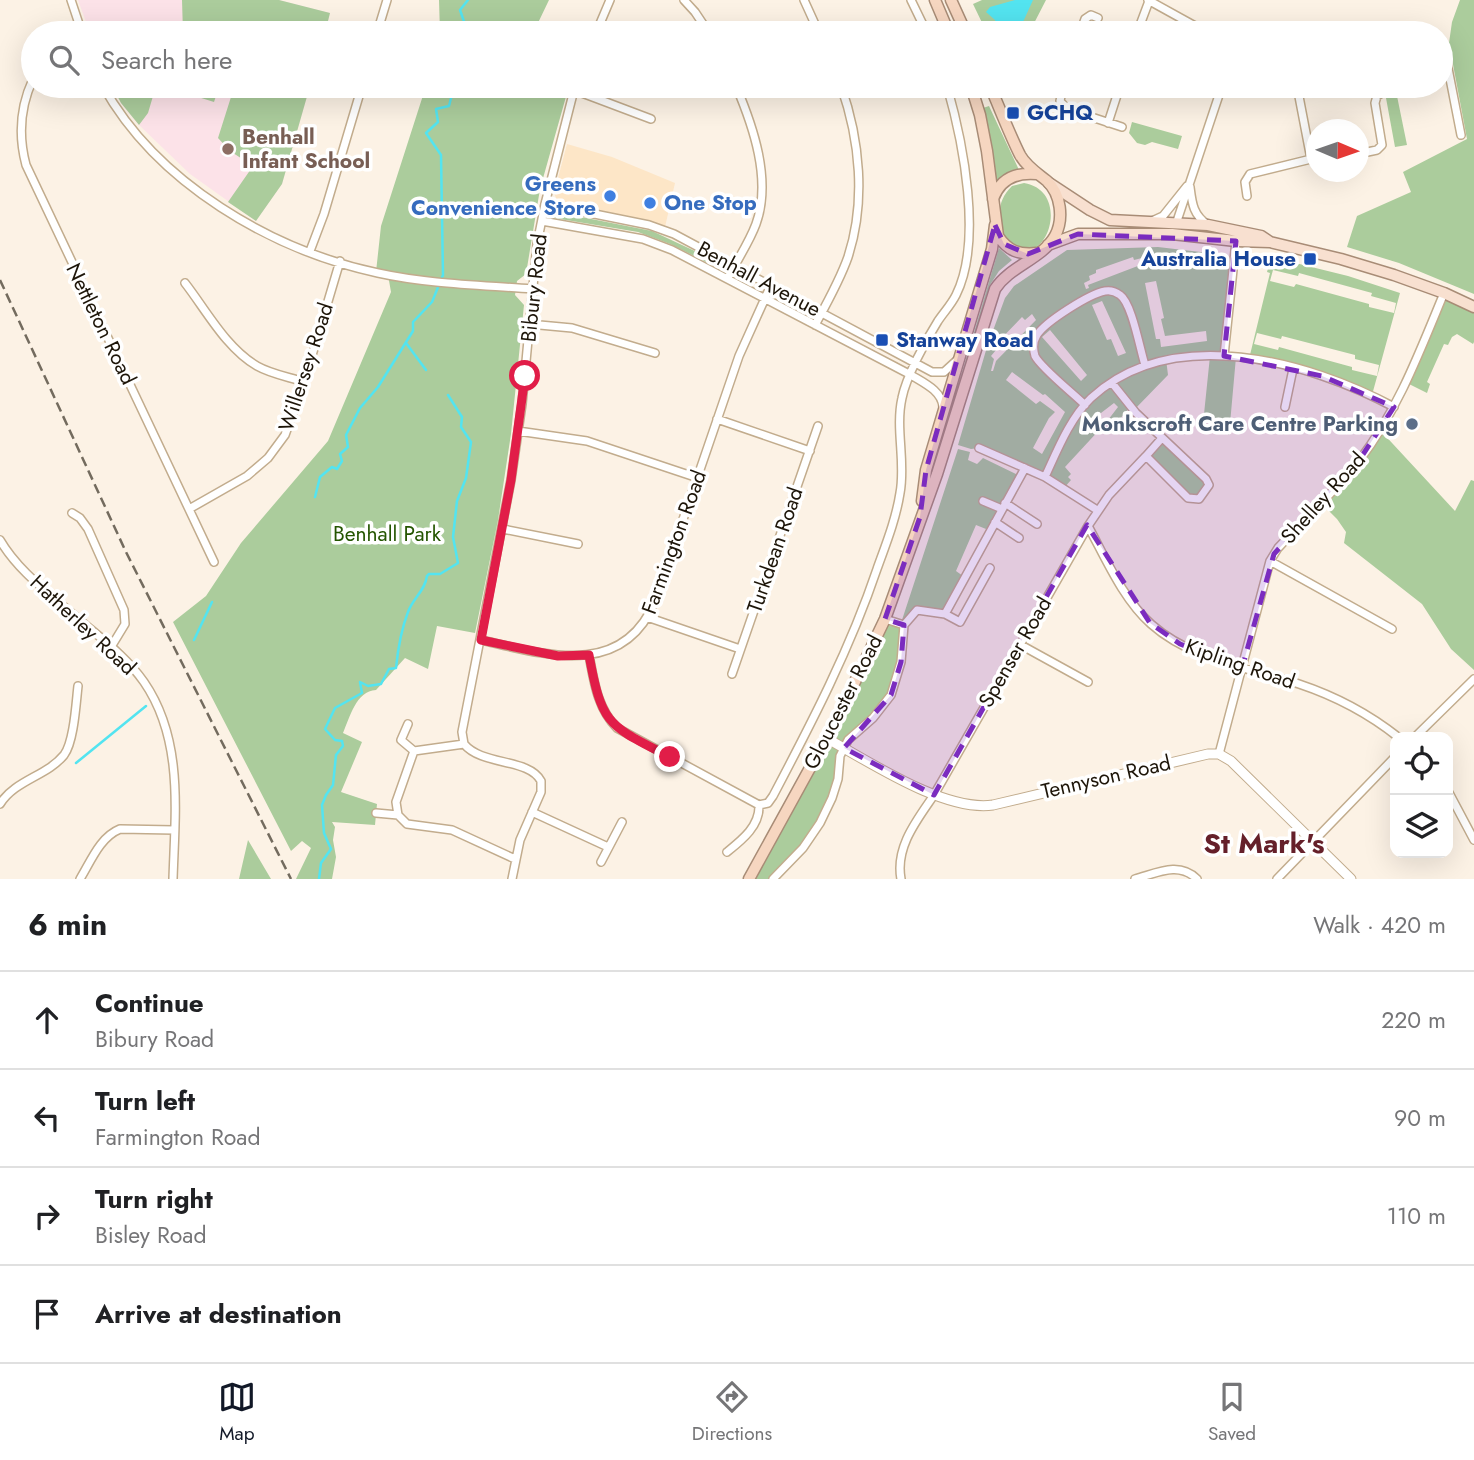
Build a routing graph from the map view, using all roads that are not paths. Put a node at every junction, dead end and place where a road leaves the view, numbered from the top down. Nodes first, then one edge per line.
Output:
1 (71, 0) edge
2 (387, 0) edge
3 (610, 0) edge
4 (684, 0) edge
5 (804, 0) edge
6 (911, 0) edge
7 (935, 0) edge
8 (951, 0) edge
9 (1148, 0) edge
10 (1098, 18) dead end
11 (78, 21) edge
12 (381, 21) edge
13 (601, 21) edge
14 (701, 21) edge
15 (813, 21) edge
16 (921, 21) edge
17 (944, 21) edge
18 (961, 21) edge
19 (1084, 21) edge
20 (1141, 21) edge
21 (1186, 21) edge
22 (1453, 94) edge
23 (26, 98) edge
24 (111, 98) edge
25 (358, 98) edge
26 (572, 98) edge
27 (600, 98) edge
28 (740, 98) edge
29 (844, 98) edge
30 (950, 98) edge
31 (975, 98) edge
32 (995, 98) edge
33 (1060, 98) edge
34 (1116, 98) edge
35 (1218, 98) edge
36 (1300, 98) edge
37 (1376, 98) edge
38 (651, 119) dead end
39 (1108, 123) junction
40 (1306, 125) edge
41 (1122, 127) dead end
42 (1461, 135) dead end
43 (1369, 152) edge
44 (1306, 161) edge
45 (1037, 174) junction
46 (1049, 183) junction
47 (1190, 183) junction
48 (1247, 197) dead end
49 (993, 199) junction
50 (545, 204) junction
51 (542, 220) junction
52 (1168, 220) junction
53 (995, 225) junction
54 (1208, 225) junction
55 (1172, 234) junction
56 (1236, 241) junction
57 (1270, 242) junction
58 (1048, 245) junction
59 (310, 251) junction
60 (1037, 253) junction
61 (340, 261) junction
62 (734, 265) junction
63 (728, 278) junction
64 (185, 283) dead end
65 (771, 285) junction
66 (532, 289) junction
67 (1444, 293) junction
68 (765, 298) junction
69 (1474, 307) edge
70 (822, 313) junction
71 (529, 324) junction
72 (815, 326) junction
73 (655, 353) dead end
74 (1224, 356) junction
75 (959, 358) junction
76 (916, 363) junction
77 (1144, 365) junction
78 (1293, 369) junction
79 (911, 375) junction
80 (304, 382) junction
81 (1112, 383) junction
82 (1085, 405) junction
83 (1285, 407) dead end
84 (1394, 407) junction
85 (943, 411) junction
86 (717, 419) junction
87 (818, 426) dead end
88 (518, 431) junction
89 (1162, 438) junction
90 (979, 448) dead end
91 (810, 451) junction
92 (1146, 456) junction
93 (1025, 468) junction
94 (1045, 477) junction
95 (698, 478) junction
96 (983, 501) dead end
97 (1003, 506) junction
98 (189, 509) junction
99 (1097, 510) junction
100 (72, 513) dead end
101 (920, 517) junction
102 (995, 522) junction
103 (1037, 524) dead end
104 (1088, 526) junction
105 (503, 529) junction
106 (1019, 538) dead end
107 (0, 540) edge
108 (578, 544) dead end
109 (1270, 561) junction
110 (214, 562) dead end
111 (990, 568) dead end
112 (945, 614) junction
113 (647, 617) junction
114 (885, 620) junction
115 (904, 625) junction
116 (1392, 629) dead end
117 (481, 640) junction
118 (1019, 644) junction
119 (111, 646) junction
120 (740, 649) junction
121 (589, 655) junction
122 (1242, 668) junction
123 (732, 674) dead end
124 (1474, 679) edge
125 (1088, 682) dead end
126 (78, 686) dead end
127 (408, 724) dead end
128 (1390, 732) edge
129 (1420, 732) edge
130 (826, 738) junction
131 (464, 744) junction
132 (844, 748) junction
133 (414, 751) junction
134 (1219, 754) junction
135 (1390, 762) edge
136 (934, 795) junction
137 (1450, 795) edge
138 (0, 804) edge
139 (759, 805) junction
140 (531, 812) junction
141 (376, 813) dead end
142 (398, 815) junction
143 (622, 822) dead end
144 (174, 830) junction
145 (1474, 840) edge
146 (1314, 843) junction
147 (608, 847) junction
148 (727, 852) dead end
149 (515, 859) junction
150 (601, 862) dead end
151 (80, 879) edge
152 (173, 879) edge
153 (512, 879) edge
154 (749, 879) edge
155 (774, 879) edge
156 (901, 879) edge
157 (1135, 879) edge
158 (1197, 879) edge
159 (1277, 879) edge
160 (1351, 879) edge

1 - 11 street
2 - 12 street
3 - 13 street
4 - 14 street
5 - 15 street
6 - 16 street
7 - 17 highway
8 - 18 highway
9 - 20 street
9 - 21 street
10 - 19 street
22 - 42 street
23 - 98 street, Nettleton Road
24 - 59 street
25 - 59 street
26 - 50 street, Bibury Road
27 - 38 street
28 - 62 street
29 - 70 street
30 - 76 street
31 - 49 highway
32 - 45 highway
33 - 39 street
34 - 39 street
35 - 47 street
36 - 40 street
37 - 43 street
39 - 41 street
44 - 48 street
45 - 46 highway
45 - 49 highway
46 - 52 main road
46 - 58 highway
47 - 52 street
47 - 52 street
47 - 54 street
49 - 53 highway
50 - 51 street, Bibury Road
50 - 62 street, Benhall Avenue
51 - 63 street, Benhall Avenue
51 - 66 street, Bibury Road
52 - 54 main road
52 - 55 street
53 - 60 highway
53 - 75 highway, Gloucester Road
54 - 57 main road
55 - 56 main road
55 - 58 main road
56 - 57 main road
56 - 74 street
57 - 67 main road
58 - 60 highway
59 - 61 street
60 - 101 highway, Gloucester Road
61 - 66 street
61 - 80 street, Willersey Road
62 - 63 street
62 - 65 street, Benhall Avenue
63 - 68 street, Benhall Avenue
64 - 80 street
65 - 68 street, Farmington Road
65 - 70 street, Benhall Avenue
66 - 71 street, Bibury Road
67 - 69 main road
67 - 84 street, Shelley Road
68 - 72 street, Benhall Avenue
68 - 86 street, Farmington Road
70 - 72 street
70 - 76 street, Benhall Avenue
71 - 73 street
71 - 88 street, Bibury Road
72 - 79 street, Benhall Avenue
74 - 77 street
74 - 78 street
75 - 76 street, Benhall Avenue
75 - 85 highway, Gloucester Road
76 - 79 street
77 - 81 street
77 - 82 street
78 - 83 street
78 - 84 street
79 - 85 street, Benhall Avenue
79 - 139 street
80 - 98 street, Willersey Road
81 - 82 street
81 - 89 street
82 - 94 street
84 - 109 street, Shelley Road
85 - 101 highway, Gloucester Road
86 - 91 street
86 - 95 street, Farmington Road
87 - 91 street, Turkdean Road
88 - 95 street
88 - 105 street, Bibury Road
89 - 92 street, Spenser Road
89 - 92 street
90 - 93 street
91 - 120 street, Turkdean Road
92 - 99 street, Spenser Road
93 - 94 street
93 - 97 street
94 - 99 street
95 - 113 street, Farmington Road
96 - 97 street
97 - 102 street
97 - 103 street
98 - 110 street, Nettleton Road
99 - 104 street, Spenser Road
100 - 119 street
101 - 114 highway, Gloucester Road
102 - 106 street
102 - 112 street
104 - 118 street, Spenser Road
104 - 122 street, Kipling Road
105 - 108 street
105 - 117 street, Bibury Road
107 - 119 street, Hatherley Road
109 - 116 street
109 - 122 street, Shelley Road
111 - 112 street
112 - 115 street
113 - 120 street
113 - 121 street, Farmington Road
114 - 115 street
114 - 130 highway, Gloucester Road
115 - 132 street
117 - 121 street, Farmington Road
117 - 131 street, Bibury Road
118 - 125 street
118 - 136 street, Spenser Road
119 - 144 street, Hatherley Road
120 - 123 street, Turkdean Road
121 - 139 street
122 - 128 street, Kipling Road
122 - 134 street, Shelley Road
124 - 129 street
126 - 138 street
127 - 133 street
130 - 132 street, Tennyson Road
130 - 154 highway, Gloucester Road
131 - 133 street
131 - 140 street
132 - 136 street, Tennyson Road
132 - 155 street
133 - 142 street
134 - 136 street, Tennyson Road
134 - 146 street
135 - 146 street
136 - 156 street, Spenser Road
137 - 145 street
139 - 148 street
140 - 147 street
140 - 149 street
141 - 142 street
142 - 149 street
143 - 147 street
144 - 151 street
144 - 152 street, Hatherley Road
146 - 159 street
146 - 160 street
147 - 150 street
149 - 153 street
157 - 158 street

